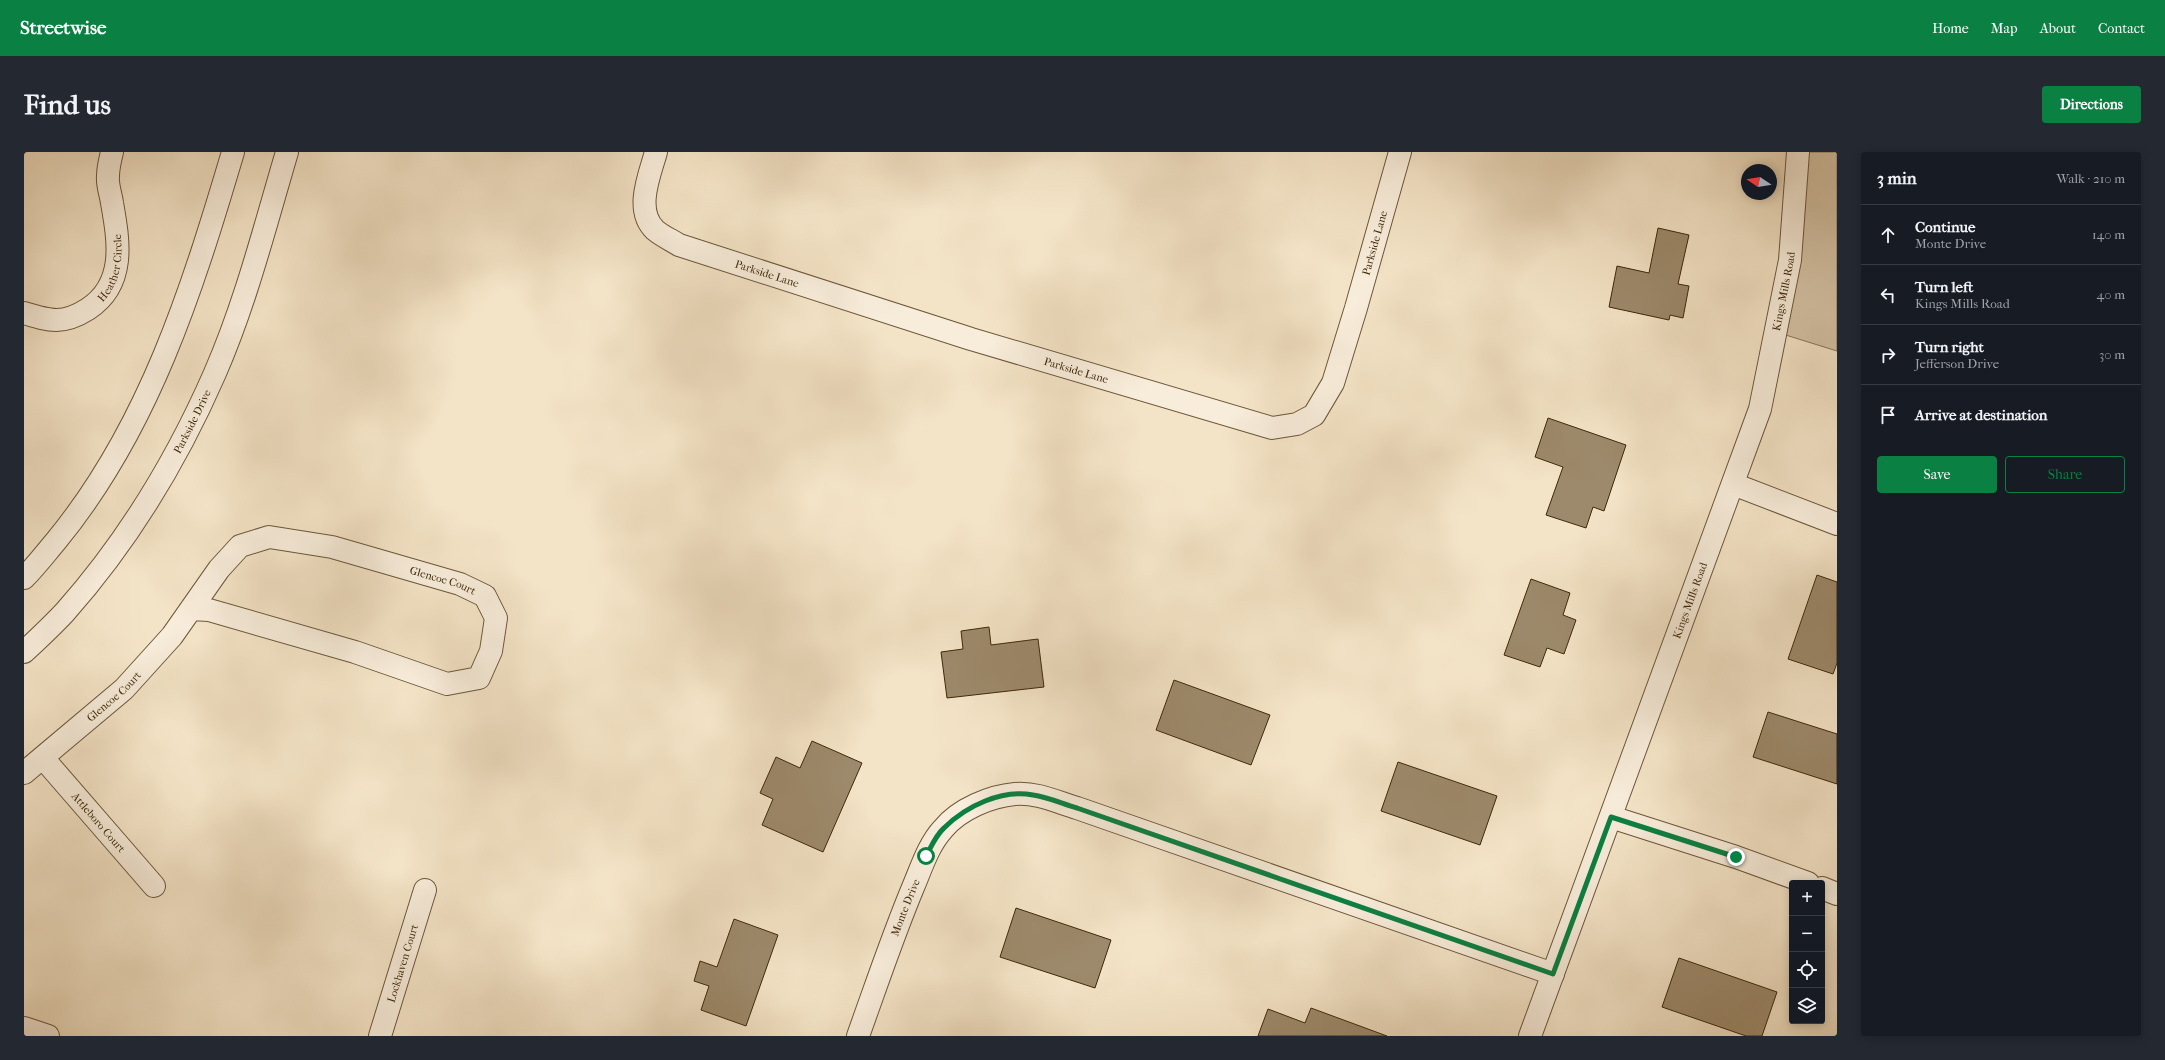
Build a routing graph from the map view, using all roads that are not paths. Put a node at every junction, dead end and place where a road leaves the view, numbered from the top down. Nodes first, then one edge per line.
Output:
1 (112, 152) edge
2 (233, 152) edge
3 (287, 152) edge
4 (656, 152) edge
5 (1400, 152) edge
6 (1798, 152) edge
7 (24, 313) edge
8 (1732, 484) junction
9 (1837, 524) edge
10 (24, 578) edge
11 (191, 609) junction
12 (24, 652) edge
13 (43, 758) junction
14 (24, 773) edge
15 (1611, 817) junction
16 (1800, 880) edge
17 (154, 886) dead end
18 (1825, 889) edge
19 (425, 890) dead end
20 (1837, 894) edge
21 (1553, 974) junction
22 (24, 1028) edge
23 (48, 1036) edge
24 (380, 1036) edge
25 (858, 1036) edge
26 (1530, 1036) edge

1 - 7 street, Heather Circle
2 - 10 street
3 - 12 street, Parkside Drive
4 - 5 street, Parkside Lane
6 - 8 street, Kings Mills Road
8 - 9 street
8 - 15 street, Kings Mills Road
11 - 11 street, Glencoe Court
11 - 13 street, Glencoe Court
13 - 14 street, Glencoe Court
13 - 17 street, Attleboro Court
15 - 16 street
15 - 21 street, Kings Mills Road
18 - 20 street
19 - 24 street, Lockhaven Court
21 - 25 street, Monte Drive
21 - 26 street, Kings Mills Road
22 - 23 street

